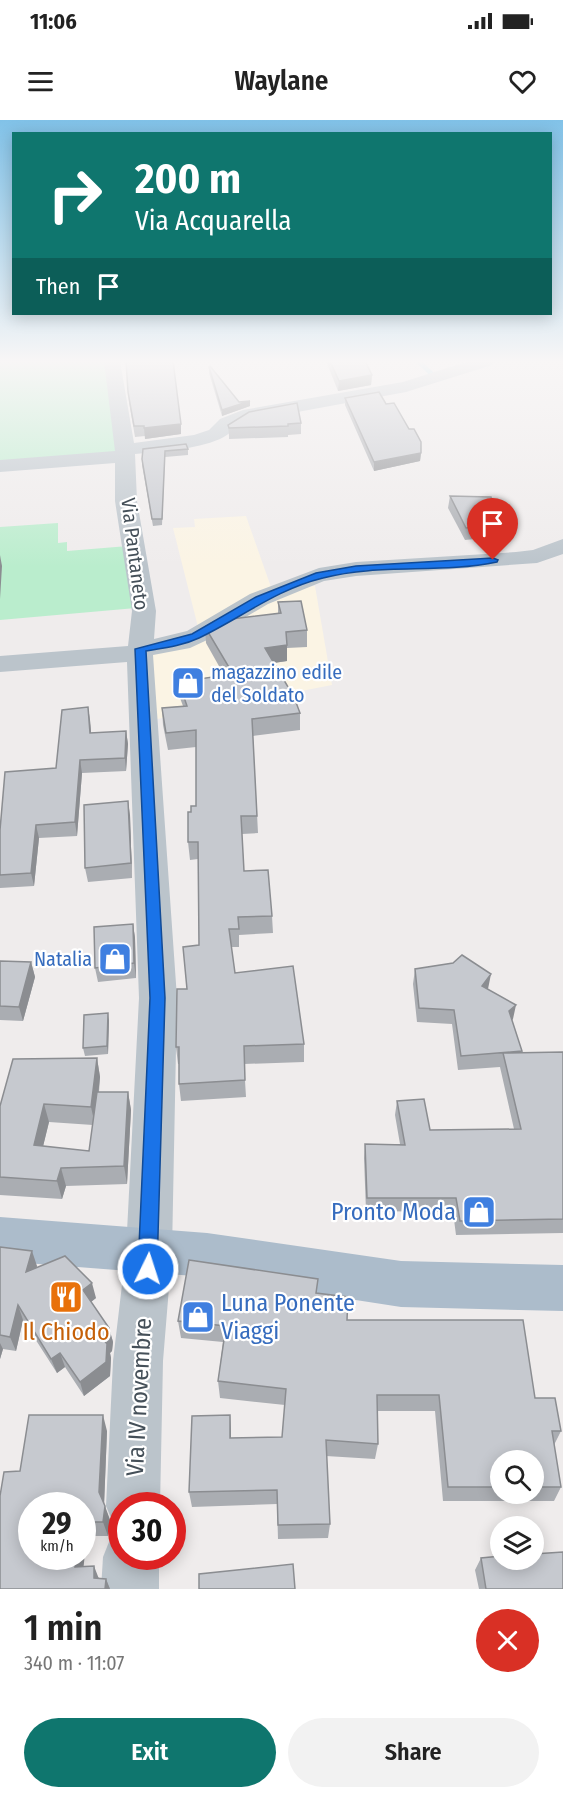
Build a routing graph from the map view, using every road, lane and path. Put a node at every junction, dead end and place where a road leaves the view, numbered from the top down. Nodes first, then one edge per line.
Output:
1 (122, 430) edge
2 (220, 430) edge
3 (125, 453) junction
4 (0, 466) edge
5 (563, 546) edge
6 (140, 651) junction
7 (0, 664) edge
8 (0, 1239) edge
9 (149, 1251) junction
10 (563, 1288) edge
11 (133, 1492) edge
12 (131, 1570) edge
13 (130, 1589) edge

1 - 3 street, Via Pantaneto
2 - 3 street
3 - 4 street
3 - 6 street, Via Pantaneto
5 - 6 street
6 - 7 street
6 - 9 street, Via Pantaneto
8 - 9 main road
9 - 10 main road
9 - 11 street, Via IV novembre
12 - 13 street

